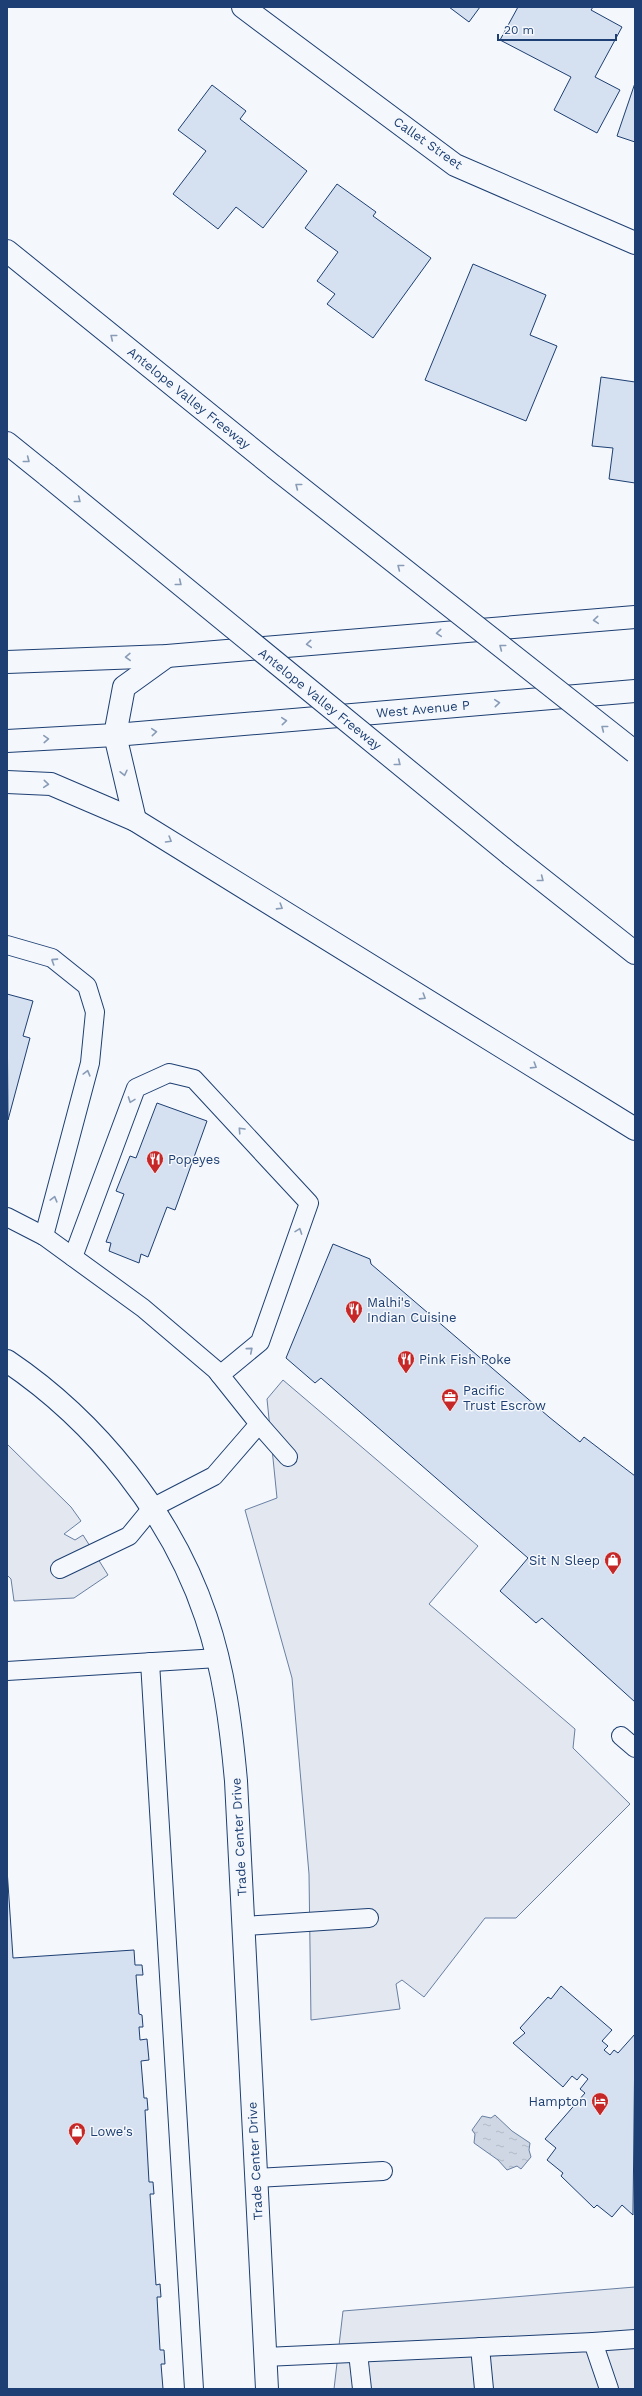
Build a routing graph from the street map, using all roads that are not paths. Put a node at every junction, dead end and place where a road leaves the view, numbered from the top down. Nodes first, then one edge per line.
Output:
1 (243, 7) edge
2 (635, 243) edge
3 (7, 251) edge
4 (7, 443) edge
5 (635, 617) edge
6 (167, 656) junction
7 (7, 662) edge
8 (635, 691) edge
9 (115, 735) junction
10 (7, 741) edge
11 (635, 752) edge
12 (7, 782) edge
13 (135, 820) junction
14 (7, 945) edge
15 (635, 953) edge
16 (635, 1129) edge
17 (7, 1217) edge
18 (44, 1236) junction
19 (73, 1257) junction
20 (7, 1361) edge
21 (220, 1375) junction
22 (259, 1424) junction
23 (288, 1457) dead end
24 (152, 1508) junction
25 (60, 1569) dead end
26 (218, 1658) junction
27 (150, 1662) junction
28 (7, 1671) edge
29 (621, 1736) dead end
30 (635, 1748) edge
31 (369, 1918) dead end
32 (244, 1926) junction
33 (383, 2171) dead end
34 (256, 2178) junction
35 (635, 2339) edge
36 (593, 2342) junction
37 (480, 2347) junction
38 (358, 2353) junction
39 (265, 2357) junction
40 (194, 2389) edge
41 (267, 2389) edge
42 (362, 2389) edge
43 (484, 2389) edge
44 (608, 2389) edge

1 - 2 main road, Callet Street
11 -> 3 main road, Antelope Valley Freeway, bridge
4 -> 15 main road, Antelope Valley Freeway, bridge
5 -> 6 main road
6 -> 7 main road
6 - 9 main road
9 -> 8 main road, West Avenue P
10 -> 9 main road, West Avenue P
9 -> 13 main road
12 -> 13 main road
13 -> 16 main road
18 -> 14 lane
17 - 18 lane
18 - 19 lane
19 - 21 lane
21 -> 19 lane
20 - 24 main road, Trade Center Drive
21 - 22 lane
22 - 23 lane
22 - 24 lane
24 - 25 lane
24 - 26 main road, Trade Center Drive
26 - 27 lane
26 - 32 main road, Trade Center Drive
27 - 28 lane
27 - 40 lane
29 - 30 lane
31 - 32 lane
32 - 34 main road, Trade Center Drive
33 - 34 lane
34 - 39 main road, Trade Center Drive
35 - 36 lane
36 - 37 lane
36 - 44 lane
37 - 38 lane
37 - 43 lane
38 - 39 lane
38 - 42 lane
39 - 41 main road, Trade Center Drive

